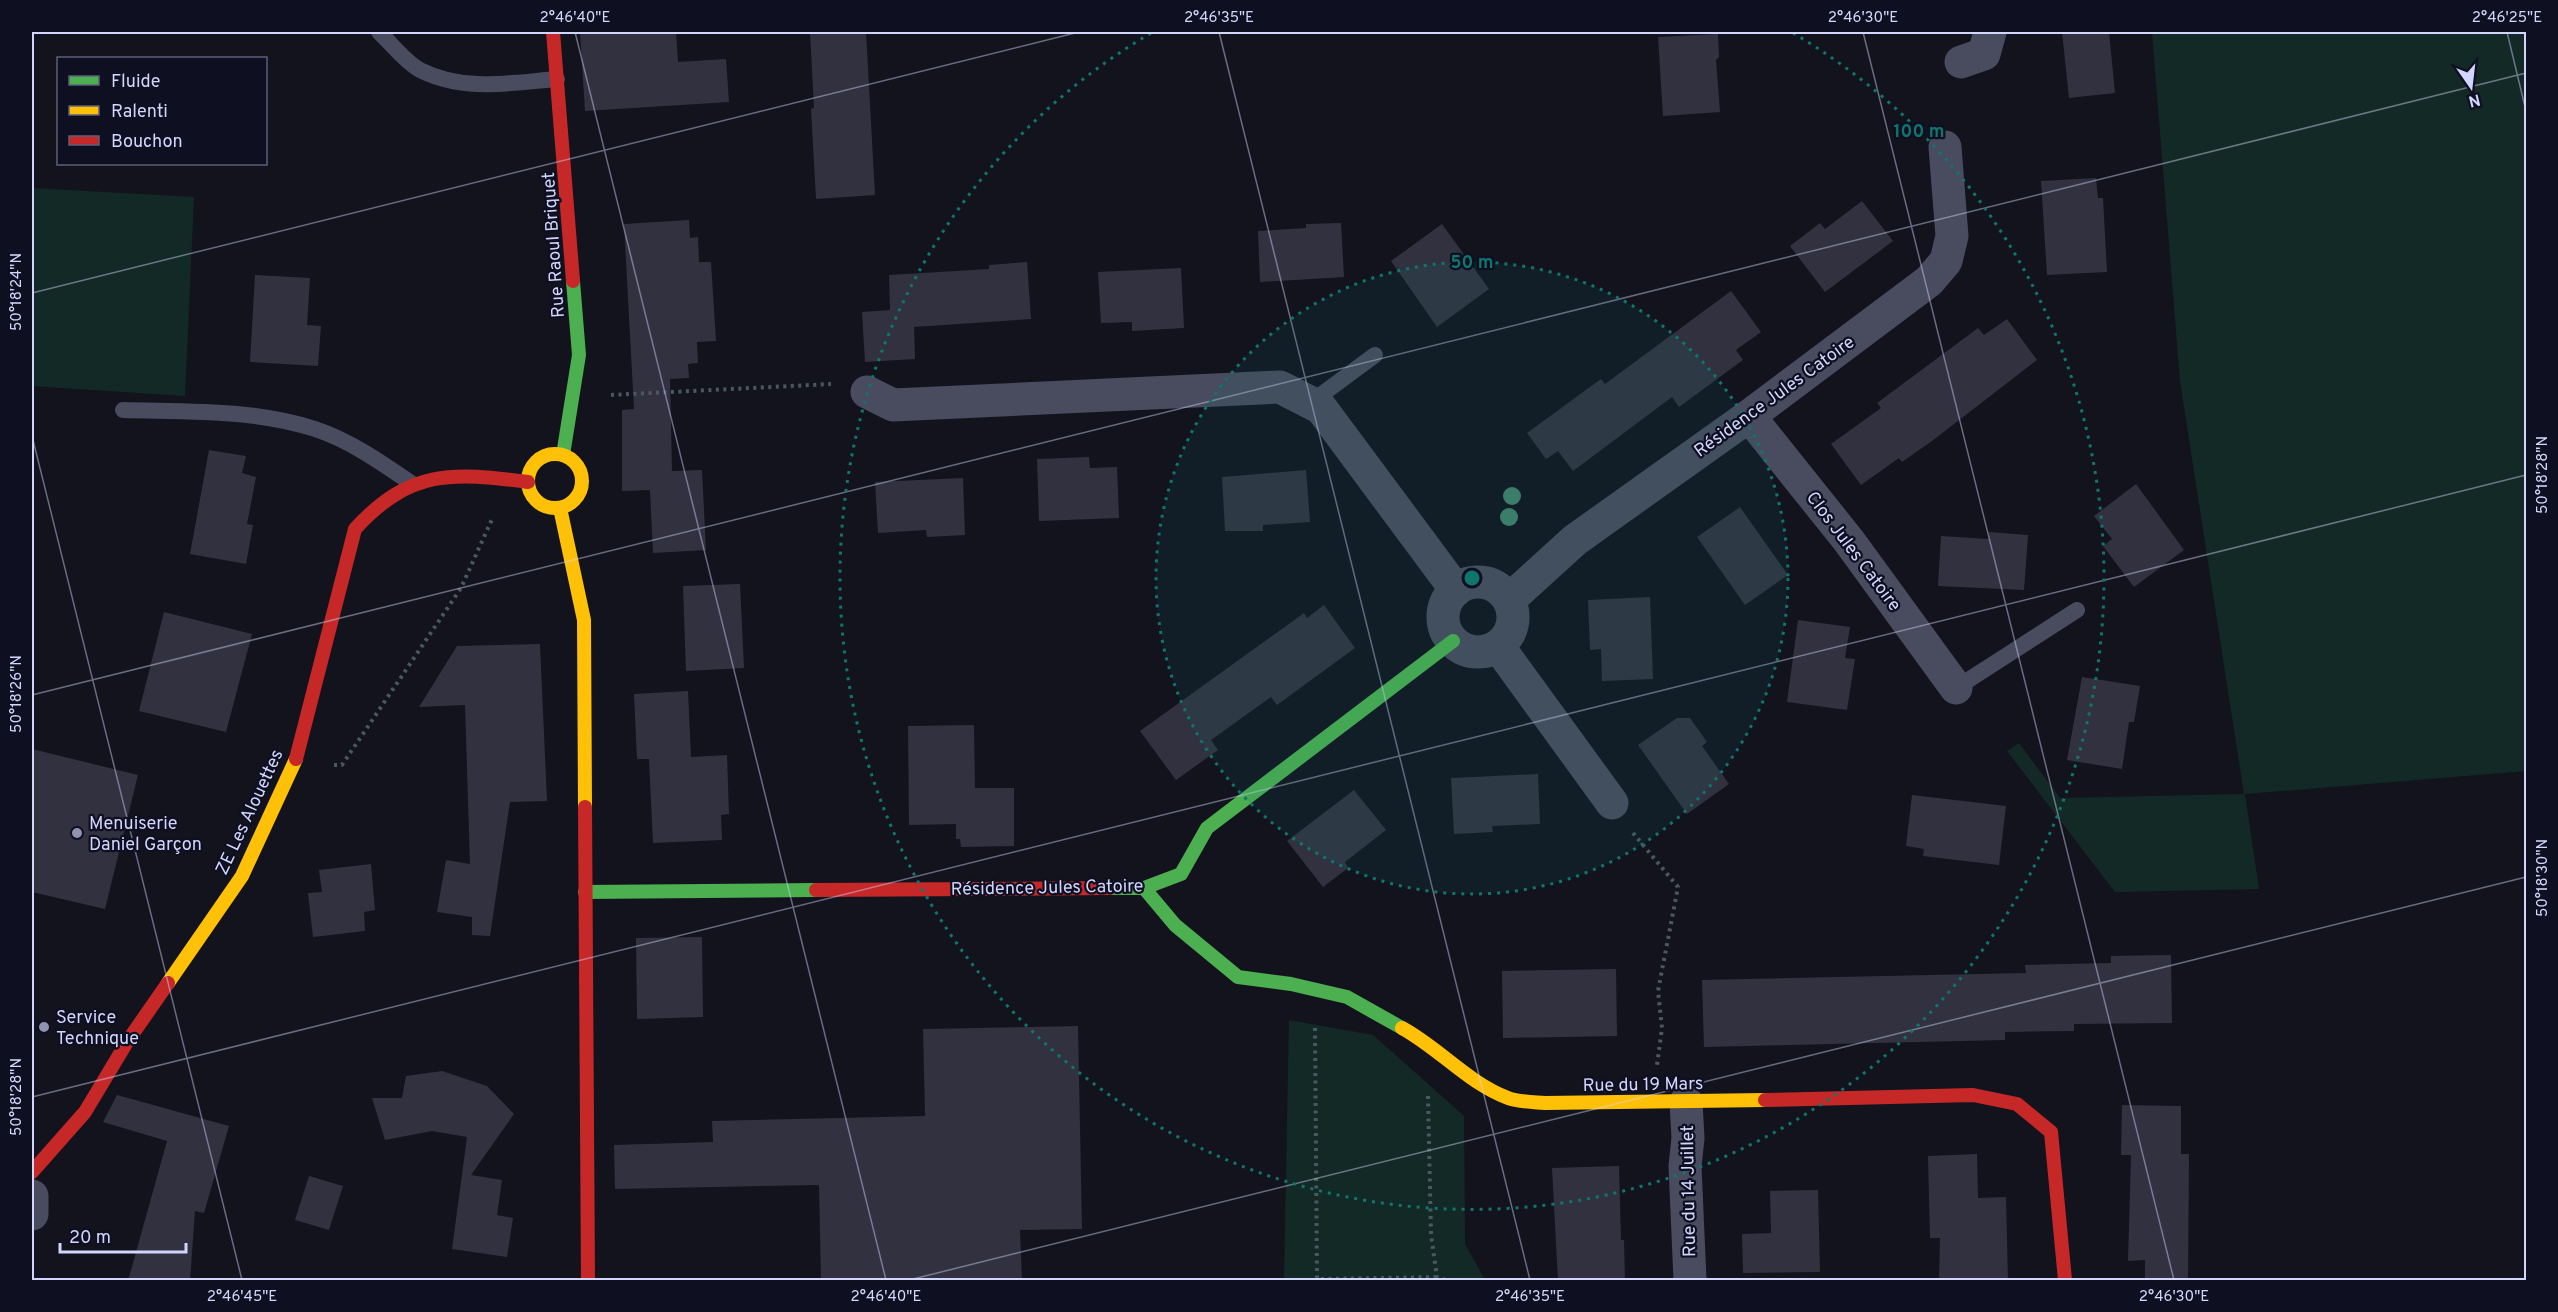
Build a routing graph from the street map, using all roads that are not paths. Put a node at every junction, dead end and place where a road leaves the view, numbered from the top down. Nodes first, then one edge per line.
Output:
1 (379, 32) edge
2 (553, 32) edge
3 (1990, 32) edge
4 (1961, 62) dead end
5 (557, 79) junction
6 (1945, 147) dead end
7 (1375, 355) dead end
8 (867, 392) road end
9 (1310, 403) junction
10 (123, 410) dead end
11 (1749, 416) junction
12 (563, 455) junction
13 (528, 482) junction
14 (411, 483) junction
15 (560, 508) junction
16 (1456, 590) junction
17 (1509, 600) junction
18 (2077, 610) dead end
19 (1453, 641) junction
20 (1498, 646) junction
21 (1956, 688) joint
22 (1612, 803) road end
23 (1144, 888) junction
24 (585, 892) junction
25 (1686, 1102) junction
26 (32, 1172) edge
27 (32, 1196) edge
28 (32, 1214) edge
29 (588, 1281) edge
30 (1690, 1281) edge
31 (2066, 1281) edge

1 - 5 lane
2 - 5 street, Rue Raoul Briquet
3 - 4 street
5 - 12 street, Rue Raoul Briquet
6 - 11 street, Résidence Jules Catoire
7 - 9 lane
8 - 9 street
9 - 16 street
10 - 14 lane
11 - 17 street, Résidence Jules Catoire
11 - 21 street, Clos Jules Catoire
12 - 13 street
12 - 15 street
13 - 14 street, ZE Les Alouettes
13 - 15 street
14 - 26 street, ZE Les Alouettes
15 - 24 street
16 - 17 street
16 - 19 street
17 - 20 street
18 - 21 lane
19 - 20 street
19 - 23 street, Résidence Jules Catoire
20 - 22 street
23 - 24 street, Résidence Jules Catoire
23 - 25 street, Rue du 19 Mars
24 - 29 street
25 - 30 street, Rue du 14 Juillet
25 - 31 street, Rue du 19 Mars
27 - 28 street

